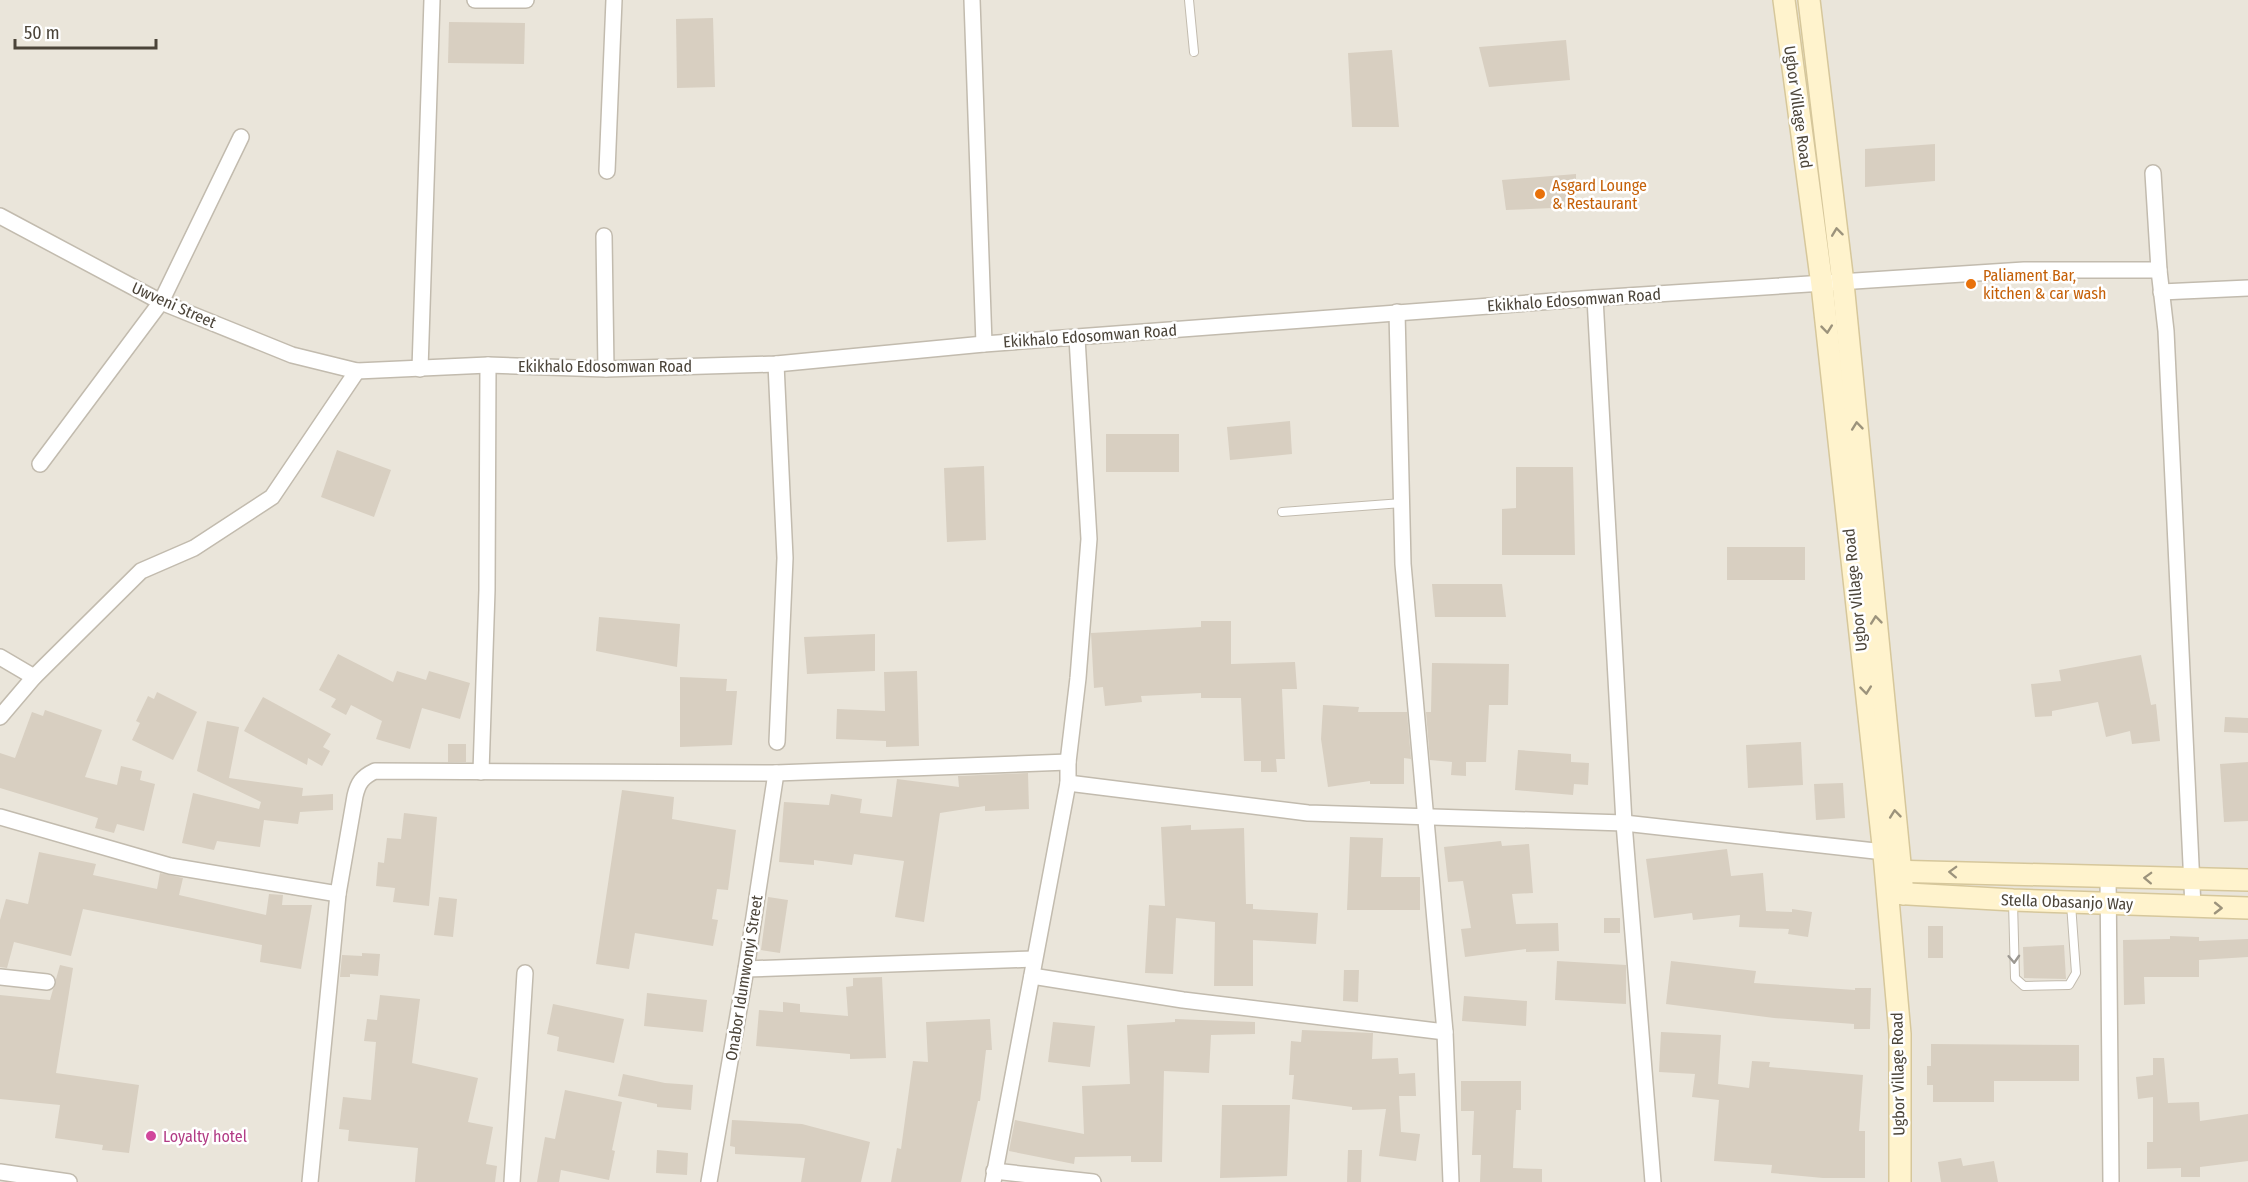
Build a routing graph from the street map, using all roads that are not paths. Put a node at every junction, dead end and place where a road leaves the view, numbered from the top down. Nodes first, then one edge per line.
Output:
1 (432, 0) edge
2 (475, 0) edge
3 (526, 0) edge
4 (614, 0) edge
5 (972, 0) edge
6 (1189, 0) edge
7 (1784, 0) edge
8 (1809, 0) edge
9 (1194, 52) dead end
10 (241, 137) dead end
11 (607, 171) dead end
12 (2153, 173) dead end
13 (0, 216) edge
14 (604, 236) dead end
15 (2159, 270) junction
16 (1833, 284) junction
17 (2248, 288) edge
18 (2161, 292) junction
19 (1595, 298) junction
20 (161, 302) junction
21 (1397, 312) junction
22 (1077, 338) junction
23 (984, 344) junction
24 (776, 364) junction
25 (488, 365) junction
26 (420, 369) junction
27 (606, 369) junction
28 (357, 371) junction
29 (40, 464) dead end
30 (1402, 503) junction
31 (1282, 512) dead end
32 (0, 657) edge
33 (34, 677) junction
34 (0, 717) edge
35 (777, 742) dead end
36 (1068, 762) junction
37 (481, 772) junction
38 (776, 773) junction
39 (1068, 783) junction
40 (1426, 816) junction
41 (0, 817) edge
42 (1624, 823) junction
43 (1892, 862) junction
44 (2108, 877) junction
45 (2191, 879) junction
46 (2248, 880) edge
47 (1895, 893) junction
48 (338, 894) junction
49 (2013, 900) junction
50 (2071, 903) junction
51 (2108, 903) junction
52 (2193, 907) junction
53 (2248, 908) edge
54 (1034, 959) junction
55 (746, 969) junction
56 (525, 973) dead end
57 (1032, 976) junction
58 (0, 977) edge
59 (47, 982) dead end
60 (1444, 1032) junction
61 (0, 1172) edge
62 (994, 1176) edge
63 (69, 1182) edge
64 (310, 1182) edge
65 (512, 1182) edge
66 (709, 1182) edge
67 (1093, 1182) edge
68 (1451, 1182) edge
69 (1653, 1182) edge
70 (1900, 1182) edge
71 (2111, 1182) edge

1 - 26 street
2 - 3 street
4 - 11 street
5 - 23 street
6 - 9 lane
7 - 16 street, Ugbor Village Road
16 -> 8 street, Ugbor Village Road
10 - 20 street
12 - 15 street
13 - 20 street, Uwveni Street
14 - 27 street
15 - 16 street, Ekikhalo Edosomwan Road
15 - 18 street
16 - 19 street, Ekikhalo Edosomwan Road
16 - 43 street, Ugbor Village Road
17 - 18 street
18 - 45 street
19 - 21 street, Ekikhalo Edosomwan Road
19 - 42 street
20 - 28 street, Uwveni Street
20 - 29 street
21 - 22 street, Ekikhalo Edosomwan Road
21 - 30 street
22 - 23 street, Ekikhalo Edosomwan Road
22 - 36 street
23 - 24 street, Ekikhalo Edosomwan Road
24 - 27 street, Ekikhalo Edosomwan Road
24 - 35 street
25 - 26 street, Ekikhalo Edosomwan Road
25 - 27 street, Ekikhalo Edosomwan Road
25 - 37 street
26 - 28 street, Ekikhalo Edosomwan Road
28 - 33 street
30 - 31 lane
30 - 40 street
32 - 33 street
33 - 34 street
36 - 38 street
36 - 39 street
37 - 38 street
37 - 48 street
38 - 55 street, Onabor Idumwonyi Street
39 - 40 street
39 - 54 street
40 - 42 street
40 - 60 street
41 - 48 street
42 - 43 street
42 - 69 street
44 -> 43 street
43 - 47 street, Ugbor Village Road
45 -> 44 street
44 - 51 street
45 - 46 street
45 - 52 street
47 - 49 street, Stella Obasanjo Way
47 - 70 street, Ugbor Village Road
48 - 64 street
49 - 50 street, Stella Obasanjo Way
49 -> 50 lane
50 - 51 street, Stella Obasanjo Way
51 - 52 street, Stella Obasanjo Way
51 - 71 street
52 -> 53 street, Stella Obasanjo Way
54 - 55 street
54 - 57 street
55 - 66 street, Onabor Idumwonyi Street
56 - 65 street
57 - 60 street
57 - 62 street
58 - 59 street
60 - 68 street
61 - 63 street
62 - 67 street

